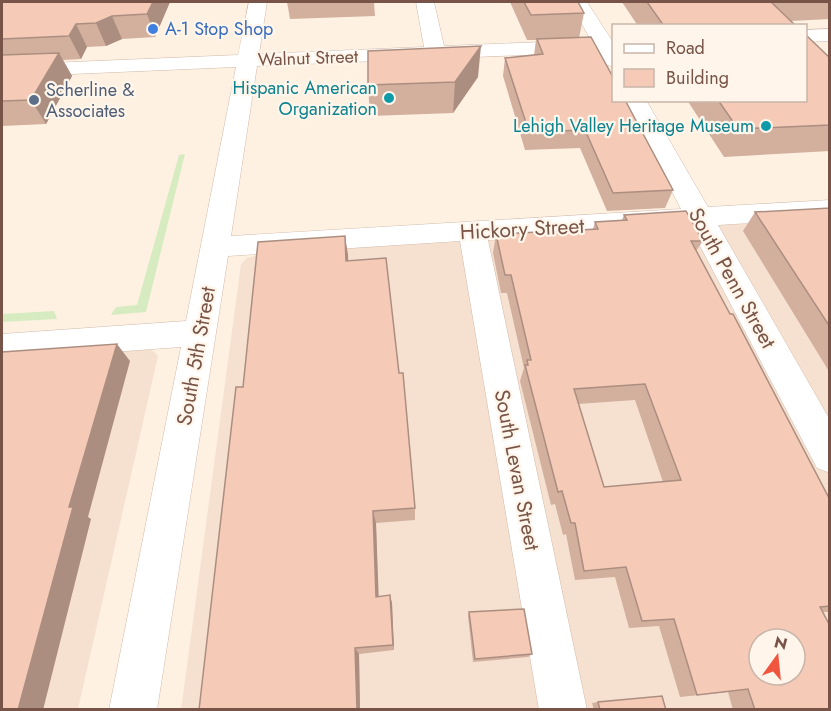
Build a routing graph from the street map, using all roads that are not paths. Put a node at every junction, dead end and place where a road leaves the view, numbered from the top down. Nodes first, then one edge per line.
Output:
1 (258, 2) edge
2 (424, 2) edge
3 (578, 2) edge
4 (830, 35) edge
5 (807, 36) edge
6 (610, 50) edge
7 (435, 52) junction
8 (249, 61) junction
9 (2, 71) edge
10 (636, 102) edge
11 (830, 210) edge
12 (699, 219) junction
13 (472, 231) junction
14 (215, 247) junction
15 (200, 333) junction
16 (2, 347) edge
17 (830, 456) edge
18 (133, 710) edge
19 (563, 710) edge

1 - 8 street, South 5th Street
2 - 7 street
3 - 6 street
4 - 5 street
6 - 7 street, Walnut Street
7 - 8 street, Walnut Street
8 - 9 street, Walnut Street
8 - 14 street, South 5th Street
10 - 12 street, South Penn Street
11 - 12 street, Hickory Street
12 - 13 street, Hickory Street
12 - 17 street, South Penn Street
13 - 14 street, Hickory Street
13 - 19 street, South Levan Street
14 - 15 street, South 5th Street
15 - 16 street
15 - 18 street, South 5th Street

